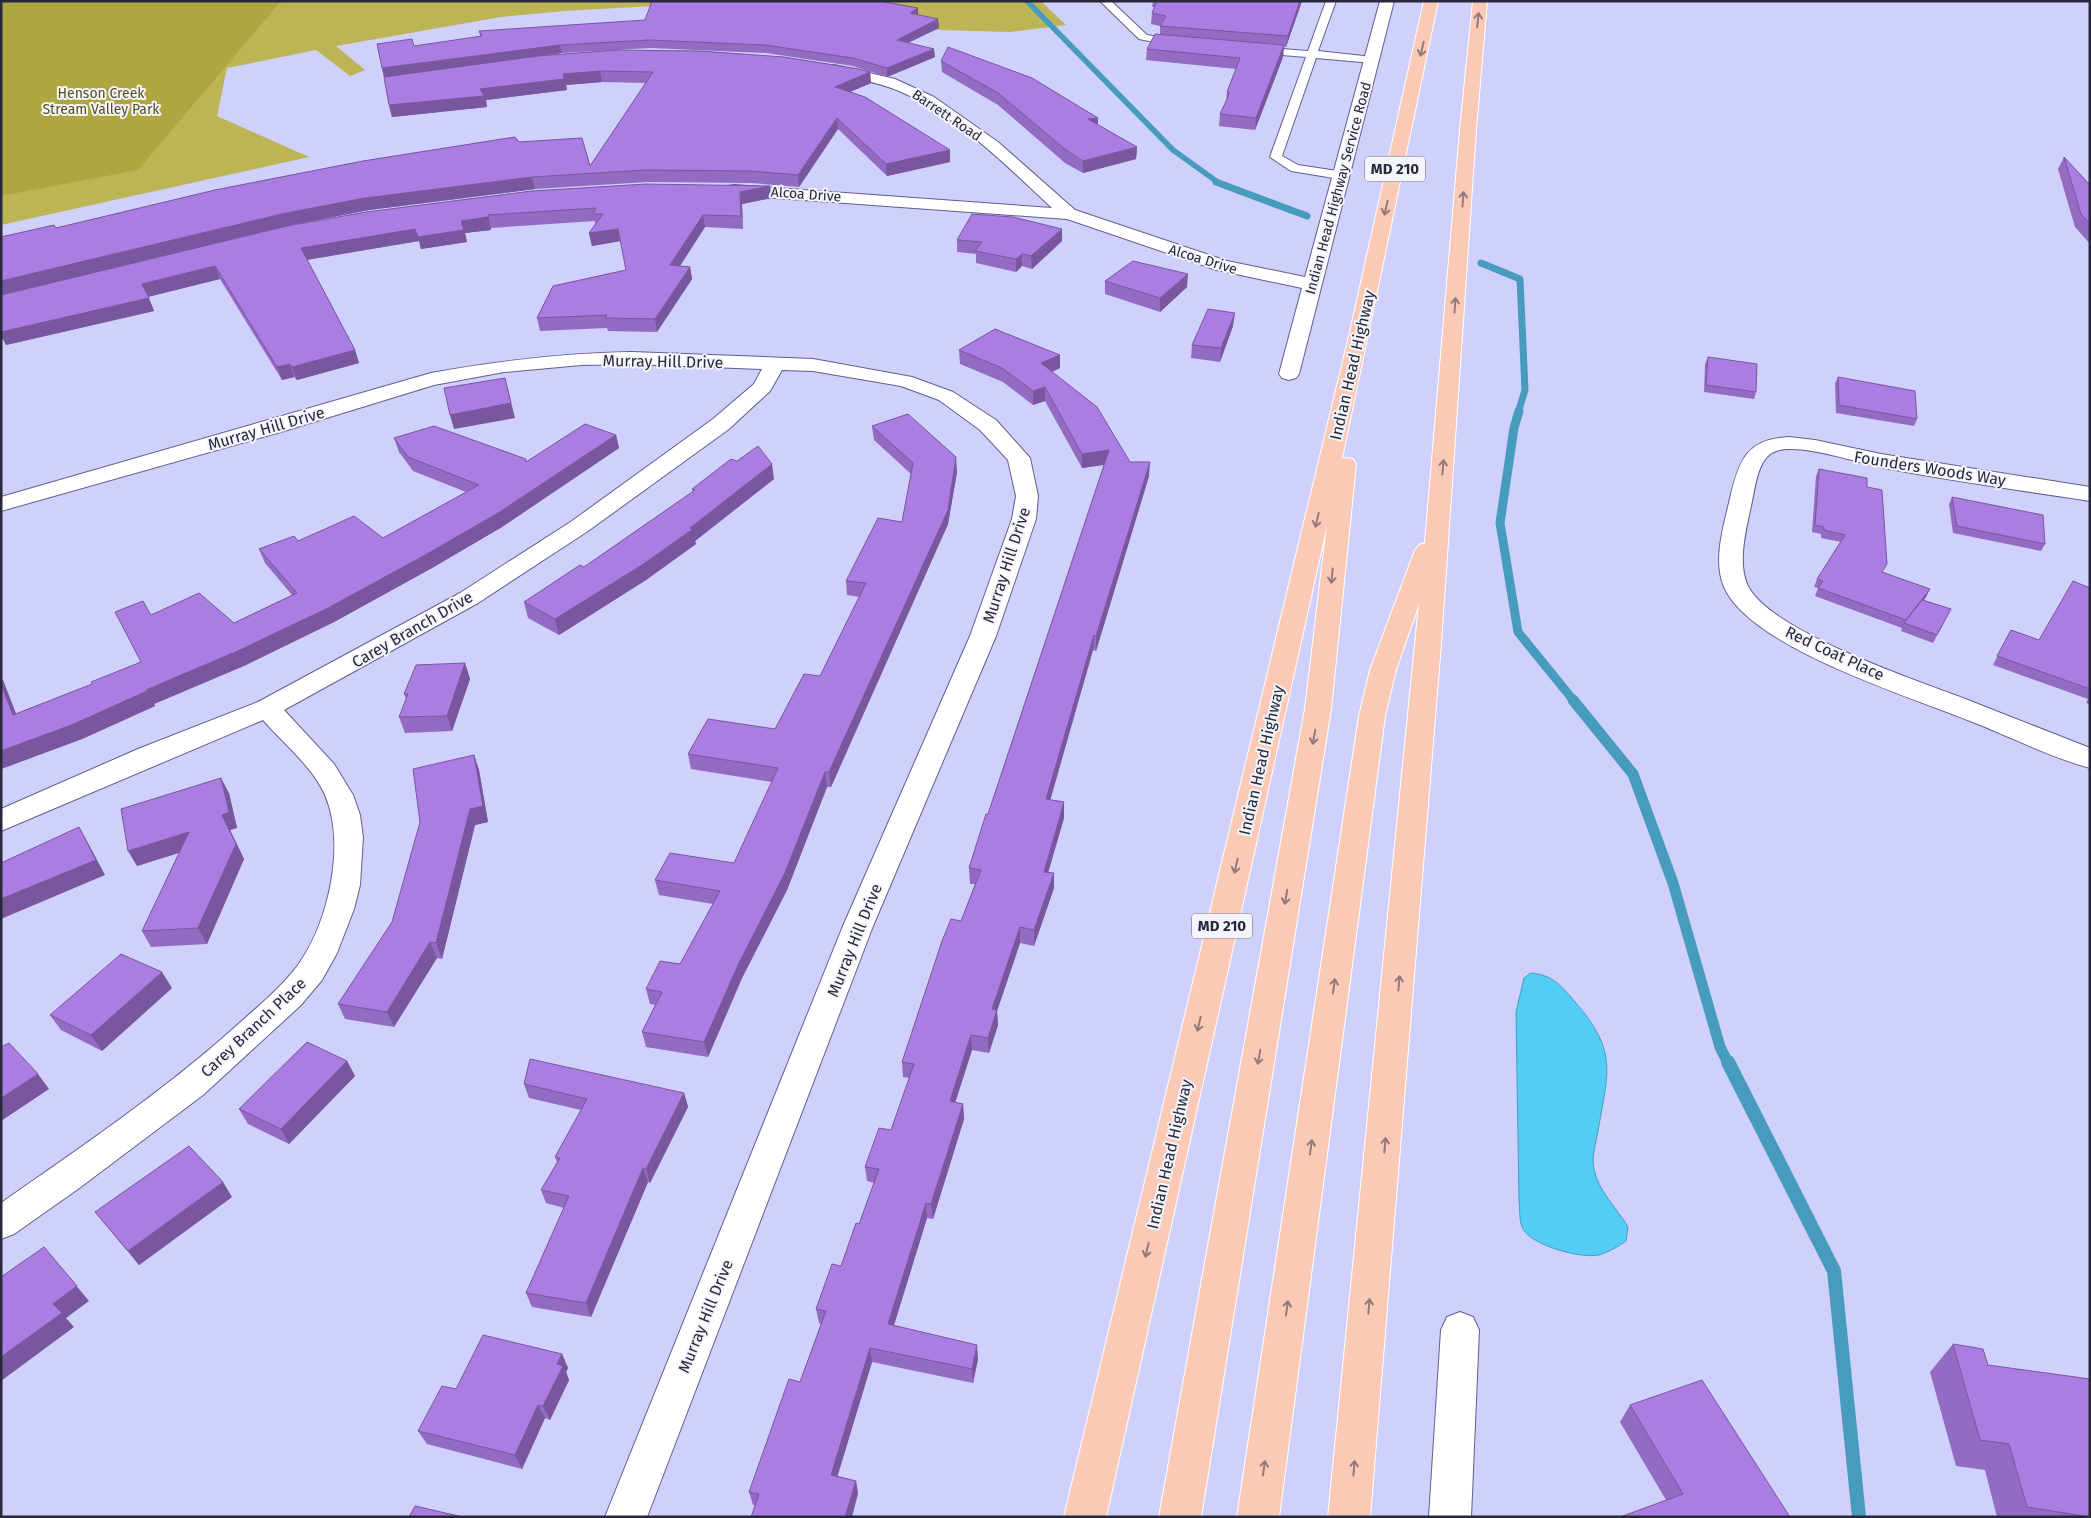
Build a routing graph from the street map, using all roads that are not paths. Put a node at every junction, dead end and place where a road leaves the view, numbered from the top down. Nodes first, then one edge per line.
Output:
1 (1105, 1) edge
2 (1331, 1) edge
3 (1387, 1) edge
4 (1431, 1) edge
5 (1480, 1) edge
6 (1189, 44) edge
7 (1246, 49) edge
8 (1312, 54) junction
9 (1373, 60) junction
10 (819, 67) edge
11 (1340, 176) junction
12 (714, 189) edge
13 (1069, 214) junction
14 (1312, 284) junction
15 (1359, 336) junction
16 (775, 364) junction
17 (1289, 374) dead end
18 (1770, 445) joint
19 (2090, 494) edge
20 (1, 504) edge
21 (1439, 516) junction
22 (266, 708) junction
23 (2090, 759) edge
24 (1, 821) edge
25 (1, 1223) edge
26 (1460, 1330) dead end
27 (626, 1517) edge
28 (1085, 1517) edge
29 (1180, 1517) edge
30 (1258, 1517) edge
31 (1349, 1517) edge
32 (1450, 1517) edge

1 - 6 lane
2 - 8 lane
3 - 9 street, Indian Head Highway Service Road
4 -> 15 highway, Indian Head Highway / MD 210
21 -> 5 highway
7 - 8 lane
8 - 9 lane
8 - 11 lane
9 - 11 street, Indian Head Highway Service Road
10 - 13 street, Barrett Road
11 - 14 street, Indian Head Highway Service Road
12 - 13 street, Alcoa Drive
13 - 14 street, Alcoa Drive
14 - 17 street, Indian Head Highway Service Road
15 -> 28 highway, Indian Head Highway / MD 210
15 -> 29 highway
16 - 20 street, Murray Hill Drive
16 - 22 street, Carey Branch Drive
16 - 27 street, Murray Hill Drive
18 - 19 street, Founders Woods Way
18 - 23 street, Red Coat Place
30 -> 21 highway
31 -> 21 highway
22 - 24 street, Carey Branch Drive
22 - 25 street, Carey Branch Place
26 - 32 street

